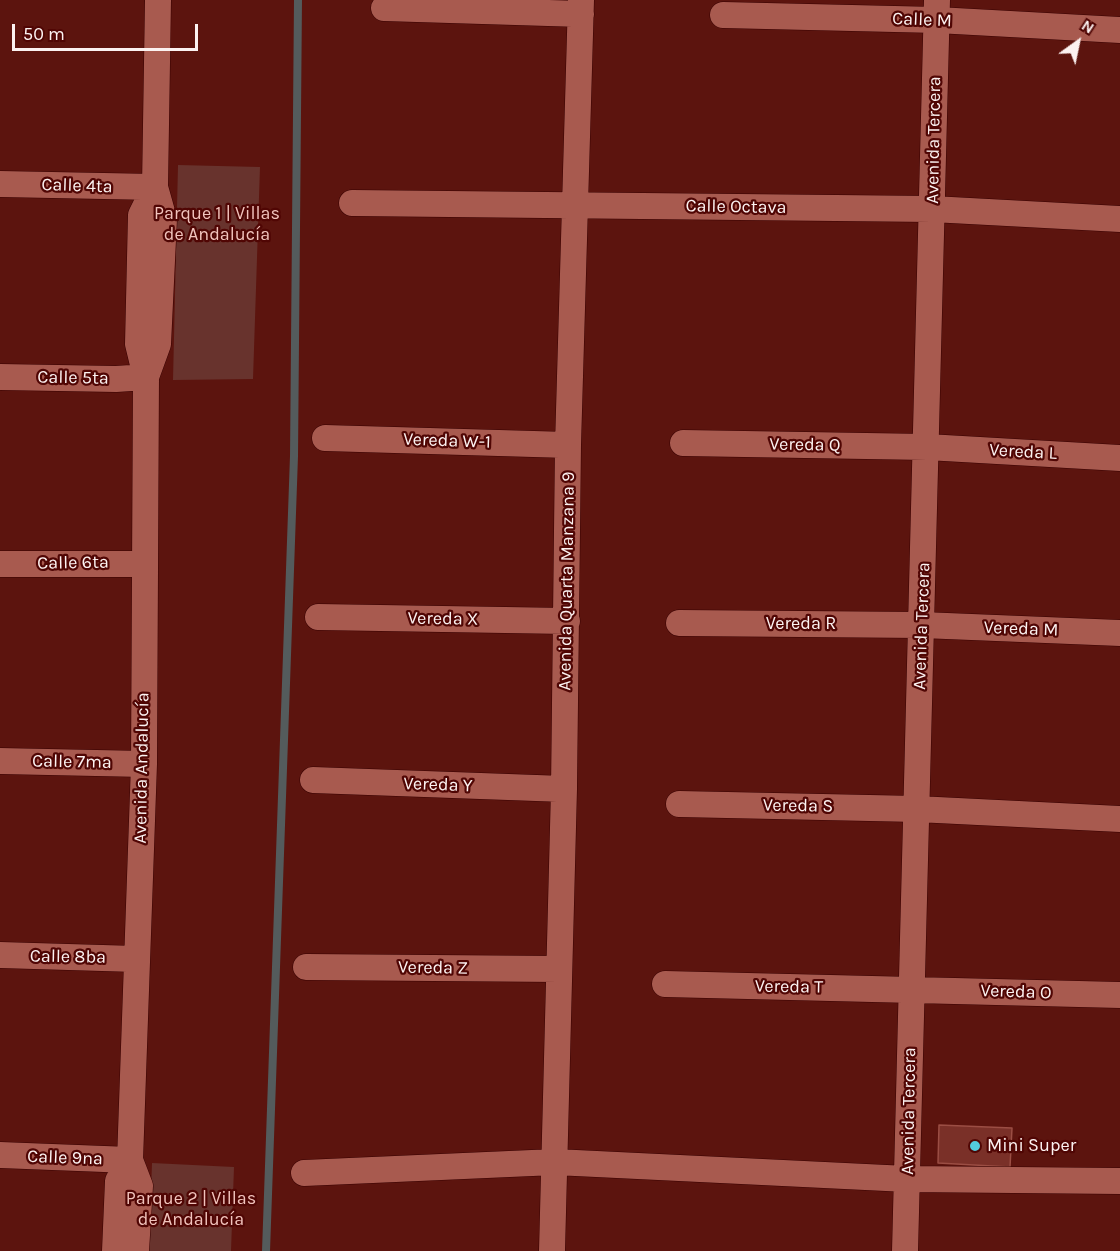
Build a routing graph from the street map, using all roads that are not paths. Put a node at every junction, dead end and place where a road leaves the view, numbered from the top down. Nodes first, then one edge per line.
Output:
1 (158, 0) edge
2 (581, 7) edge
3 (384, 8) dead end
4 (937, 10) edge
5 (723, 15) dead end
6 (1120, 30) edge
7 (0, 184) edge
8 (155, 187) junction
9 (352, 203) dead end
10 (577, 205) junction
11 (932, 209) junction
12 (1120, 219) edge
13 (0, 377) edge
14 (146, 377) junction
15 (325, 438) dead end
16 (683, 443) dead end
17 (568, 445) junction
18 (927, 447) junction
19 (1120, 458) edge
20 (0, 564) edge
21 (145, 564) junction
22 (318, 617) dead end
23 (567, 621) junction
24 (679, 623) dead end
25 (922, 625) junction
26 (1120, 633) edge
27 (0, 761) edge
28 (144, 764) junction
29 (313, 780) dead end
30 (564, 789) junction
31 (679, 804) dead end
32 (917, 808) junction
33 (1120, 819) edge
34 (0, 955) edge
35 (136, 959) junction
36 (306, 967) dead end
37 (560, 969) junction
38 (665, 984) dead end
39 (912, 990) junction
40 (1120, 995) edge
41 (0, 1155) edge
42 (130, 1160) junction
43 (555, 1162) junction
44 (304, 1173) dead end
45 (908, 1179) junction
46 (1120, 1182) edge
47 (115, 1251) edge
48 (136, 1251) edge
49 (552, 1251) edge
50 (906, 1251) edge

1 - 8 street, Avenida Andalucía
2 - 3 street
2 - 10 street, Avenida Quarta Manzana 9
4 - 5 street, Calle M
4 - 6 street, Calle M
4 - 11 street, Avenida Tercera
7 - 8 street, Calle 4ta
8 - 14 street, Avenida Andalucía
9 - 10 street, Calle Octava
10 - 11 street, Calle Octava
10 - 17 street, Avenida Quarta Manzana 9
11 - 12 street, Calle Octava
11 - 18 street, Avenida Tercera
13 - 14 street, Calle 5ta
14 - 21 street, Avenida Andalucía
15 - 17 street, Vereda W-1
16 - 18 street, Vereda Q
17 - 23 street, Avenida Quarta Manzana 9
18 - 19 street, Vereda L
18 - 25 street, Avenida Tercera
20 - 21 street, Calle 6ta
21 - 28 street, Avenida Andalucía
22 - 23 street, Vereda X
23 - 30 street, Avenida Quarta Manzana 9
24 - 25 street, Vereda R
25 - 26 street, Vereda M
25 - 32 street, Avenida Tercera
27 - 28 street, Calle 7ma
28 - 35 street, Avenida Andalucía
29 - 30 street, Vereda Y
30 - 37 street, Avenida Quarta Manzana 9
31 - 32 street, Vereda S
32 - 33 street
32 - 39 street, Avenida Tercera
34 - 35 street, Calle 8ba
35 - 42 street, Avenida Andalucía
36 - 37 street, Vereda Z
37 - 43 street, Avenida Quarta Manzana 9
38 - 39 street, Vereda T
39 - 40 street, Vereda O
39 - 45 street, Avenida Tercera
41 - 42 street, Calle 9na
42 - 47 street, Avenida Andalucía
42 - 48 street, Avenida Andalucía
43 - 44 street
43 - 45 street
43 - 49 street, Avenida Quarta Manzana 9
45 - 46 street
45 - 50 street, Avenida Tercera

